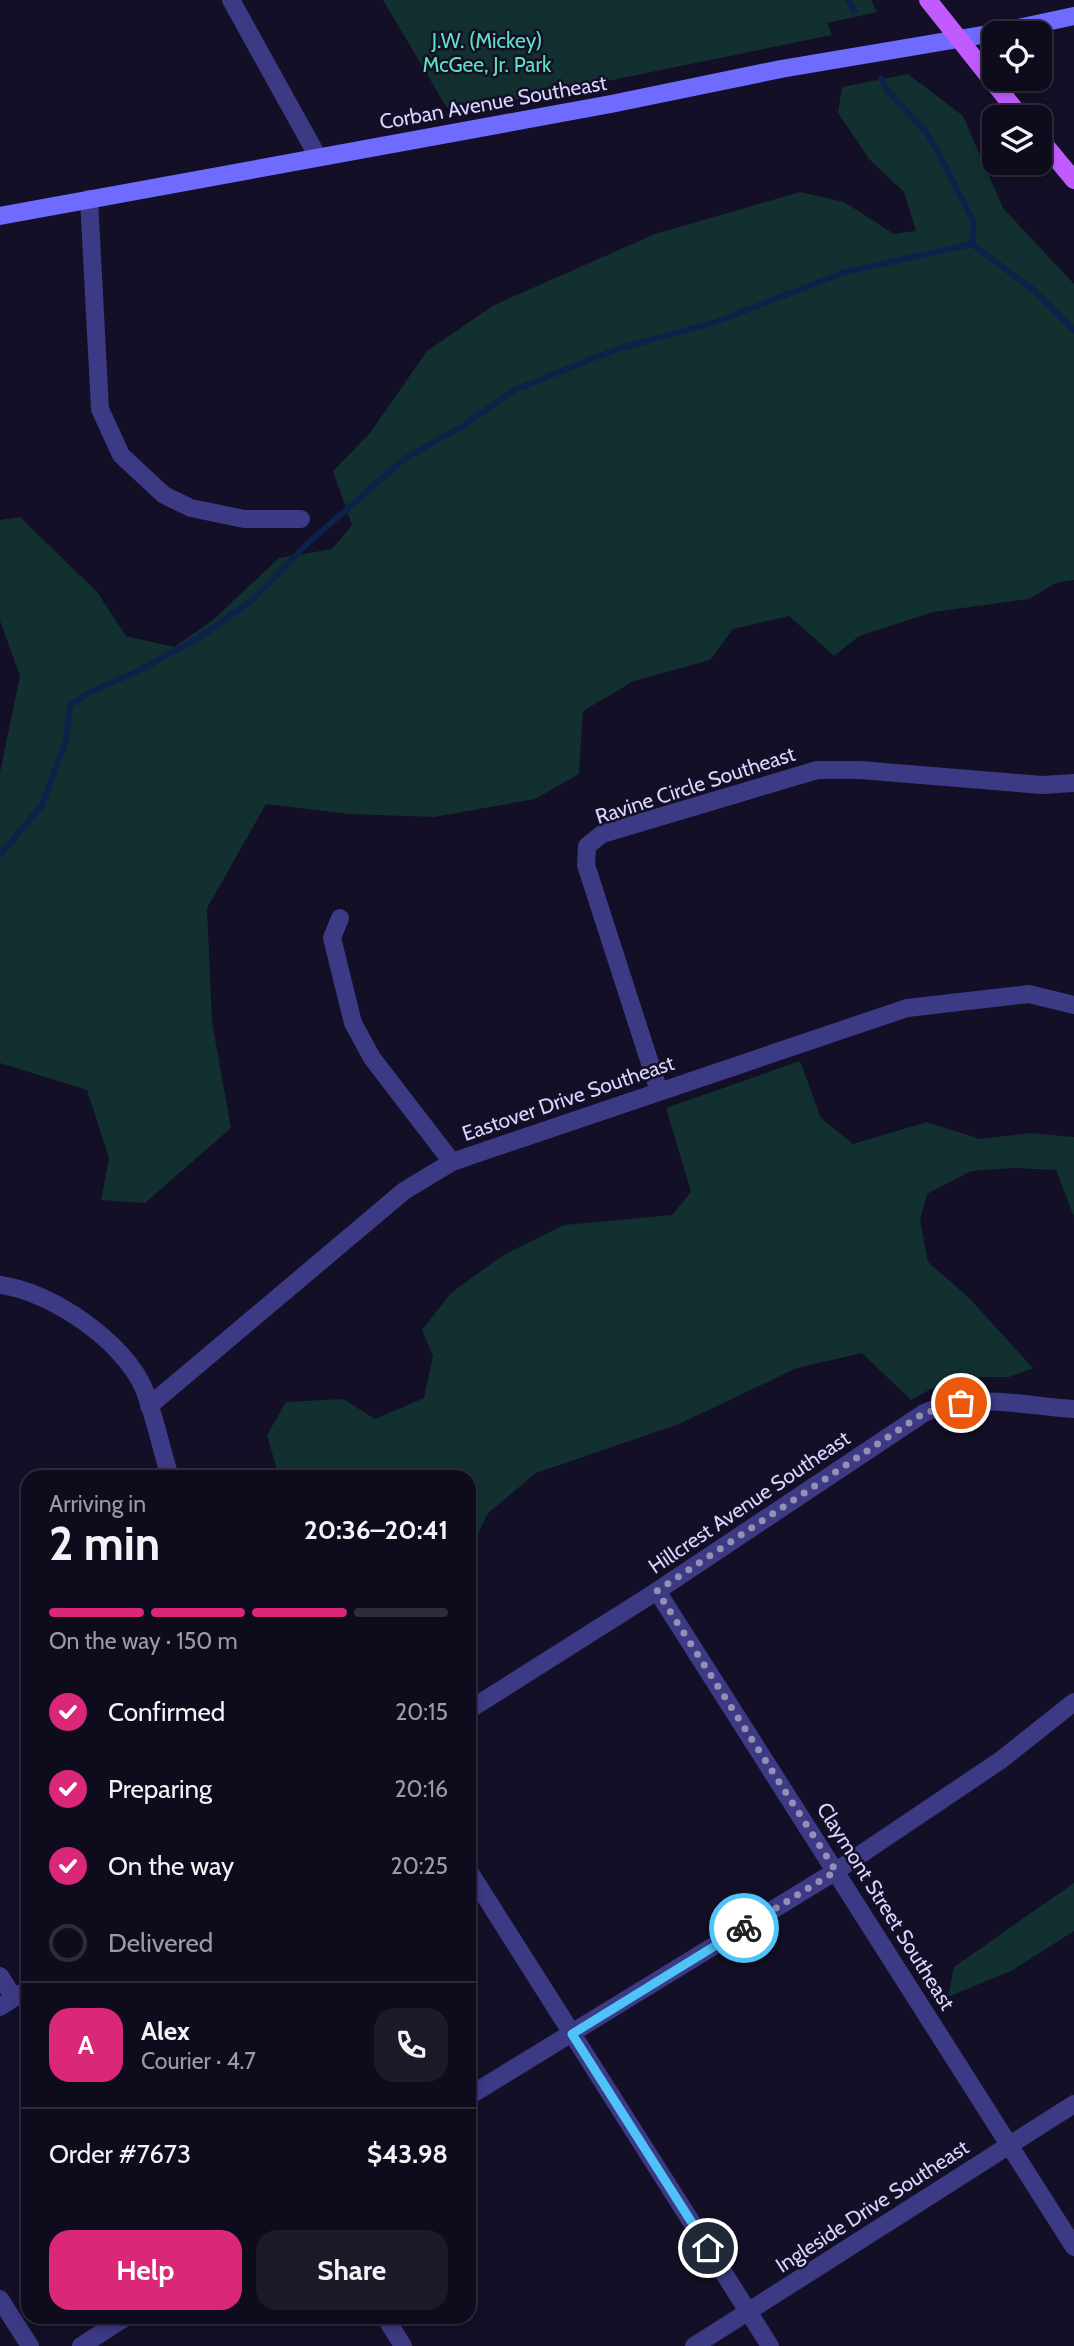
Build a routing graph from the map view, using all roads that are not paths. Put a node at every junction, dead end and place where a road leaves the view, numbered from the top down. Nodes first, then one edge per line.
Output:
1 (231, 0) edge
2 (928, 0) edge
3 (1074, 16) edge
4 (1050, 21) edge
5 (982, 36) edge
6 (958, 41) junction
7 (1011, 105) edge
8 (1052, 153) edge
9 (318, 157) junction
10 (1074, 180) edge
11 (89, 199) junction
12 (0, 216) edge
13 (301, 519) dead end
14 (1074, 783) edge
15 (340, 918) dead end
16 (1074, 1005) edge
17 (659, 1091) junction
18 (453, 1162) junction
19 (0, 1285) edge
20 (149, 1406) junction
21 (1074, 1409) edge
22 (168, 1470) edge
23 (657, 1591) junction
24 (1074, 1702) edge
25 (476, 1706) edge
26 (836, 1871) junction
27 (476, 1882) edge
28 (0, 1976) edge
29 (14, 1998) edge
30 (572, 2034) junction
31 (476, 2092) edge
32 (1074, 2104) edge
33 (1010, 2145) junction
34 (1074, 2247) edge
35 (0, 2300) edge
36 (748, 2312) junction
37 (115, 2324) edge
38 (389, 2324) edge
39 (30, 2346) edge
40 (81, 2346) edge
41 (403, 2346) edge
42 (694, 2346) edge
43 (770, 2346) edge

1 - 9 street
2 - 6 main road
3 - 4 main road, Corban Avenue Southeast
5 - 6 main road, Corban Avenue Southeast
6 - 7 main road
6 - 9 main road, Corban Avenue Southeast
8 - 10 main road
9 - 11 main road, Corban Avenue Southeast
11 - 12 main road, Corban Avenue Southeast
11 - 13 street
14 - 17 street, Ravine Circle Southeast
15 - 18 street
16 - 17 street, Eastover Drive Southeast
17 - 18 street, Eastover Drive Southeast
18 - 20 street, Eastover Drive Southeast
19 - 20 street
20 - 22 street
21 - 23 street, Hillcrest Avenue Southeast
23 - 25 street, Hillcrest Avenue Southeast
23 - 26 street, Claymont Street Southeast
24 - 26 street
26 - 30 street
26 - 33 street, Claymont Street Southeast
27 - 30 street
28 - 29 street
30 - 31 street
30 - 36 street
32 - 33 street, Ingleside Drive Southeast
33 - 34 street, Claymont Street Southeast
33 - 36 street, Ingleside Drive Southeast
35 - 39 street
36 - 42 street, Ingleside Drive Southeast
36 - 43 street
37 - 40 street
38 - 41 street

